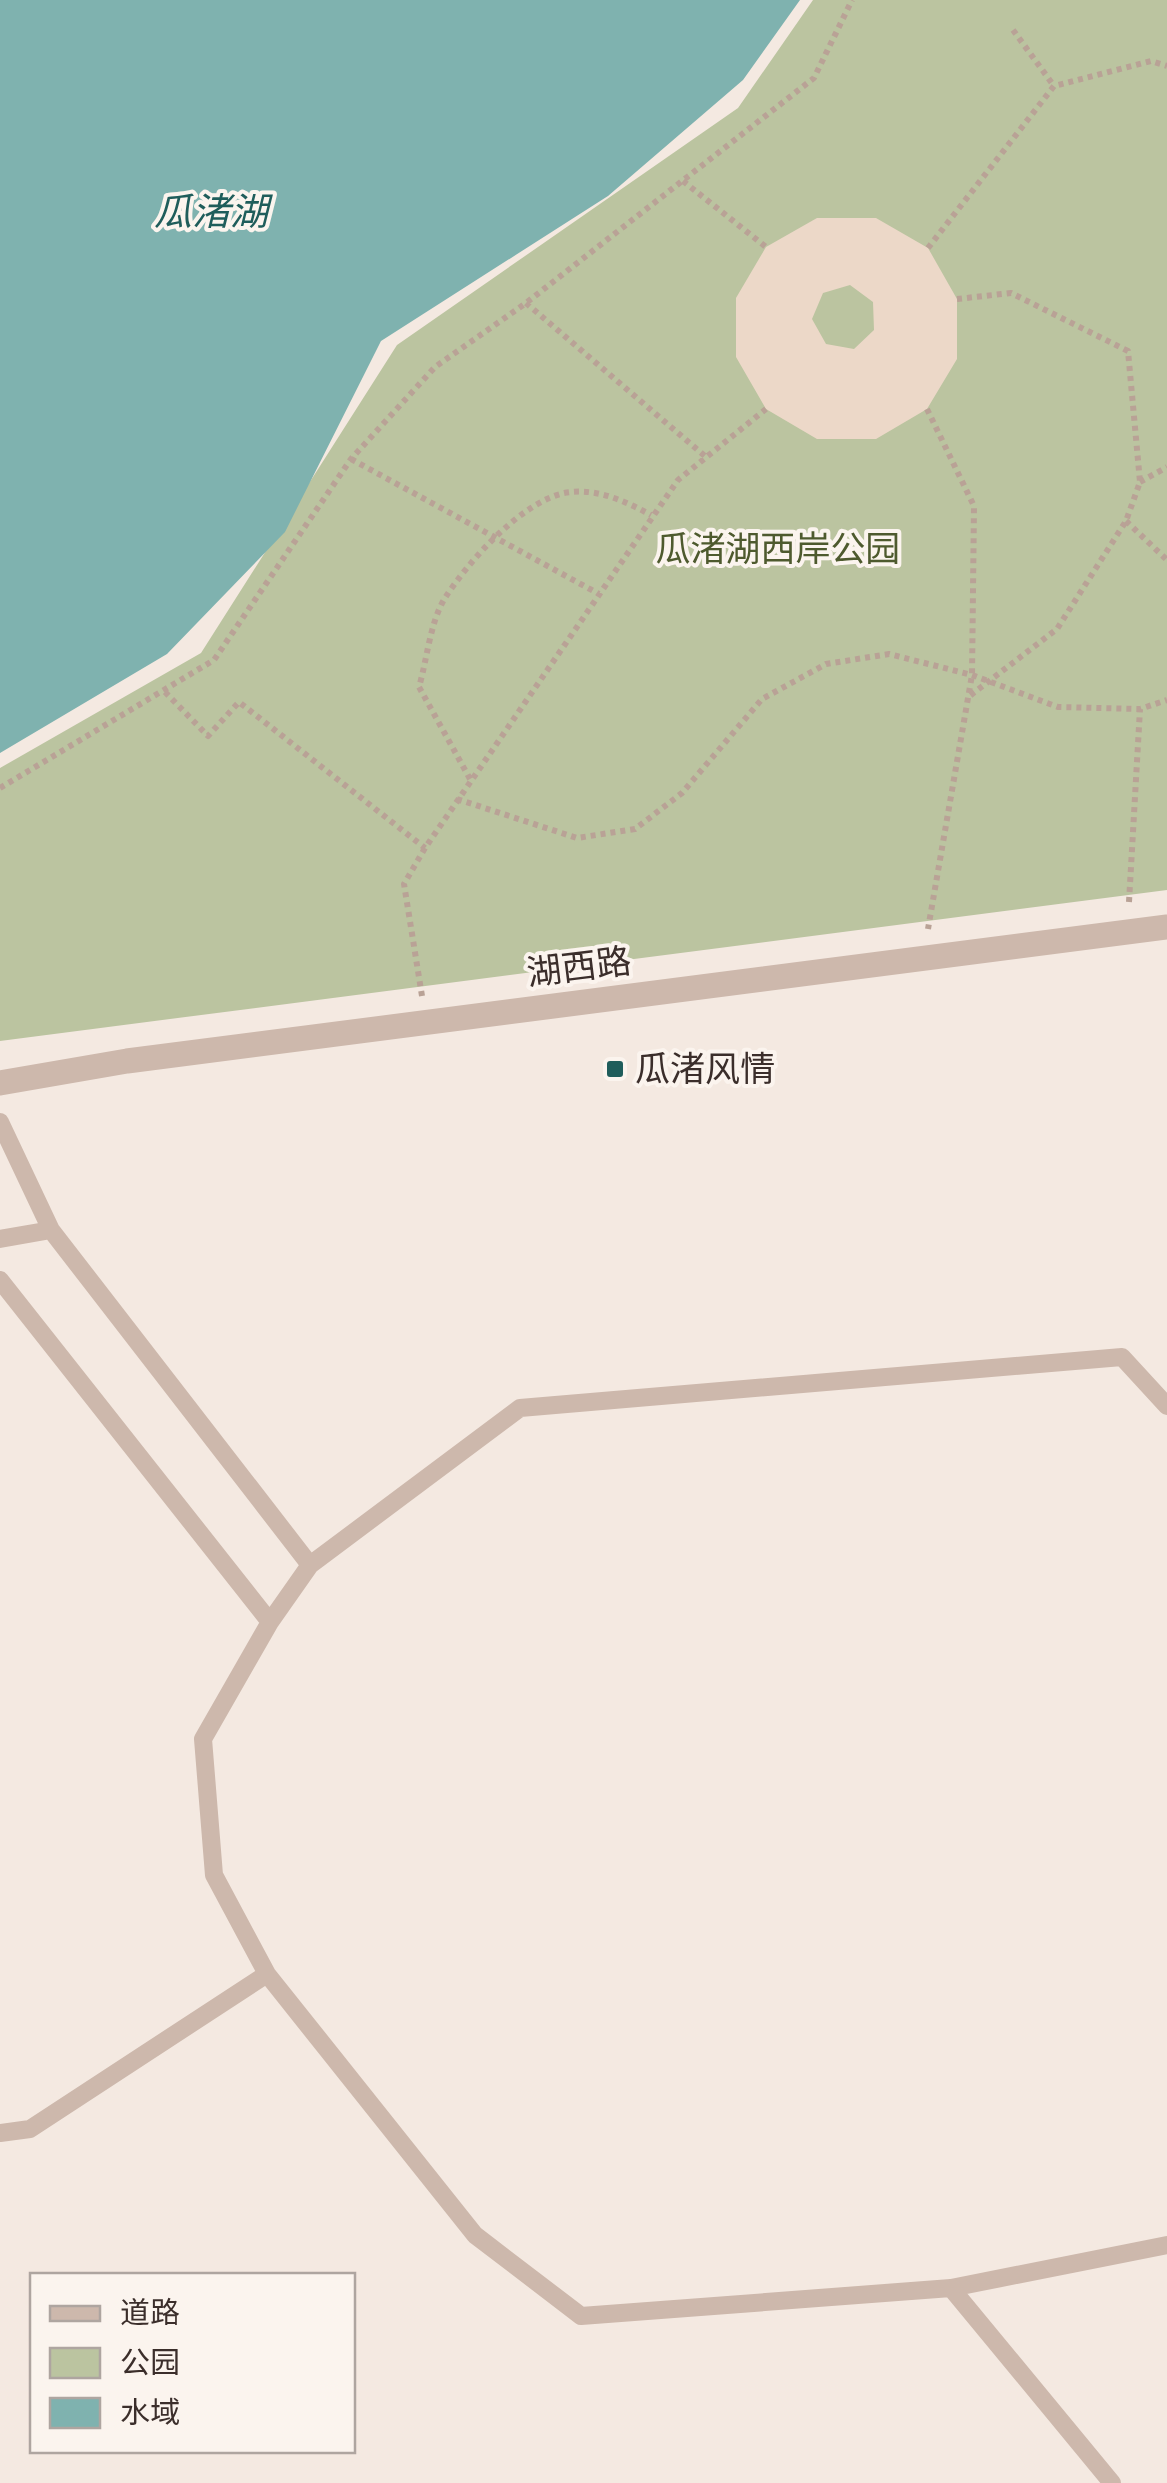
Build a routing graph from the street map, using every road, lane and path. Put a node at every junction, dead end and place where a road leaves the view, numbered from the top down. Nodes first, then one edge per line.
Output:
1 (852, 0) edge
2 (1013, 30) dead end
3 (1167, 66) edge
4 (1054, 86) junction
5 (683, 181) junction
6 (766, 247) dead end
7 (928, 248) dead end
8 (957, 299) dead end
9 (526, 303) junction
10 (766, 409) dead end
11 (928, 410) dead end
12 (706, 457) junction
13 (351, 459) junction
14 (1167, 467) edge
15 (1140, 482) junction
16 (651, 515) junction
17 (1126, 521) junction
18 (492, 540) junction
19 (1167, 560) edge
20 (599, 594) junction
21 (972, 675) junction
22 (990, 682) junction
23 (164, 692) junction
24 (967, 698) junction
25 (1167, 700) edge
26 (1140, 708) junction
27 (470, 779) junction
28 (0, 788) edge
29 (457, 799) junction
30 (425, 848) junction
31 (1167, 927) edge
32 (1126, 932) junction
33 (924, 958) junction
34 (426, 1022) junction
35 (0, 1083) edge
36 (0, 1122) edge
37 (51, 1230) junction
38 (0, 1239) edge
39 (0, 1280) edge
40 (1167, 1406) edge
41 (310, 1565) junction
42 (270, 1622) junction
43 (268, 1974) junction
44 (0, 2134) edge
45 (1167, 2245) edge
46 (951, 2288) junction
47 (1112, 2483) edge

1 - 5 path
2 - 4 path
3 - 4 path
4 - 7 path
5 - 6 path
5 - 9 path
8 - 15 path
9 - 12 path
9 - 13 path
10 - 12 path
11 - 21 path
12 - 16 path
13 - 18 path
13 - 23 path
14 - 15 path
15 - 17 path
16 - 18 path
16 - 20 path
17 - 19 path
17 - 22 path
18 - 20 path
18 - 27 path
20 - 27 path
21 - 22 path
21 - 24 path
21 - 29 path
22 - 24 path
22 - 26 path
23 - 28 path
23 - 30 path
24 - 33 path
25 - 26 path
26 - 32 path
27 - 29 path
29 - 30 path
30 - 34 path
31 - 32 street, 湖西路
32 - 33 street, 湖西路
33 - 34 street, 湖西路
34 - 35 street, 湖西路
36 - 37 lane
37 - 38 lane
37 - 41 lane
39 - 42 lane
40 - 41 lane
41 - 42 lane
42 - 43 lane
43 - 44 lane
43 - 46 lane
45 - 46 lane
46 - 47 lane

